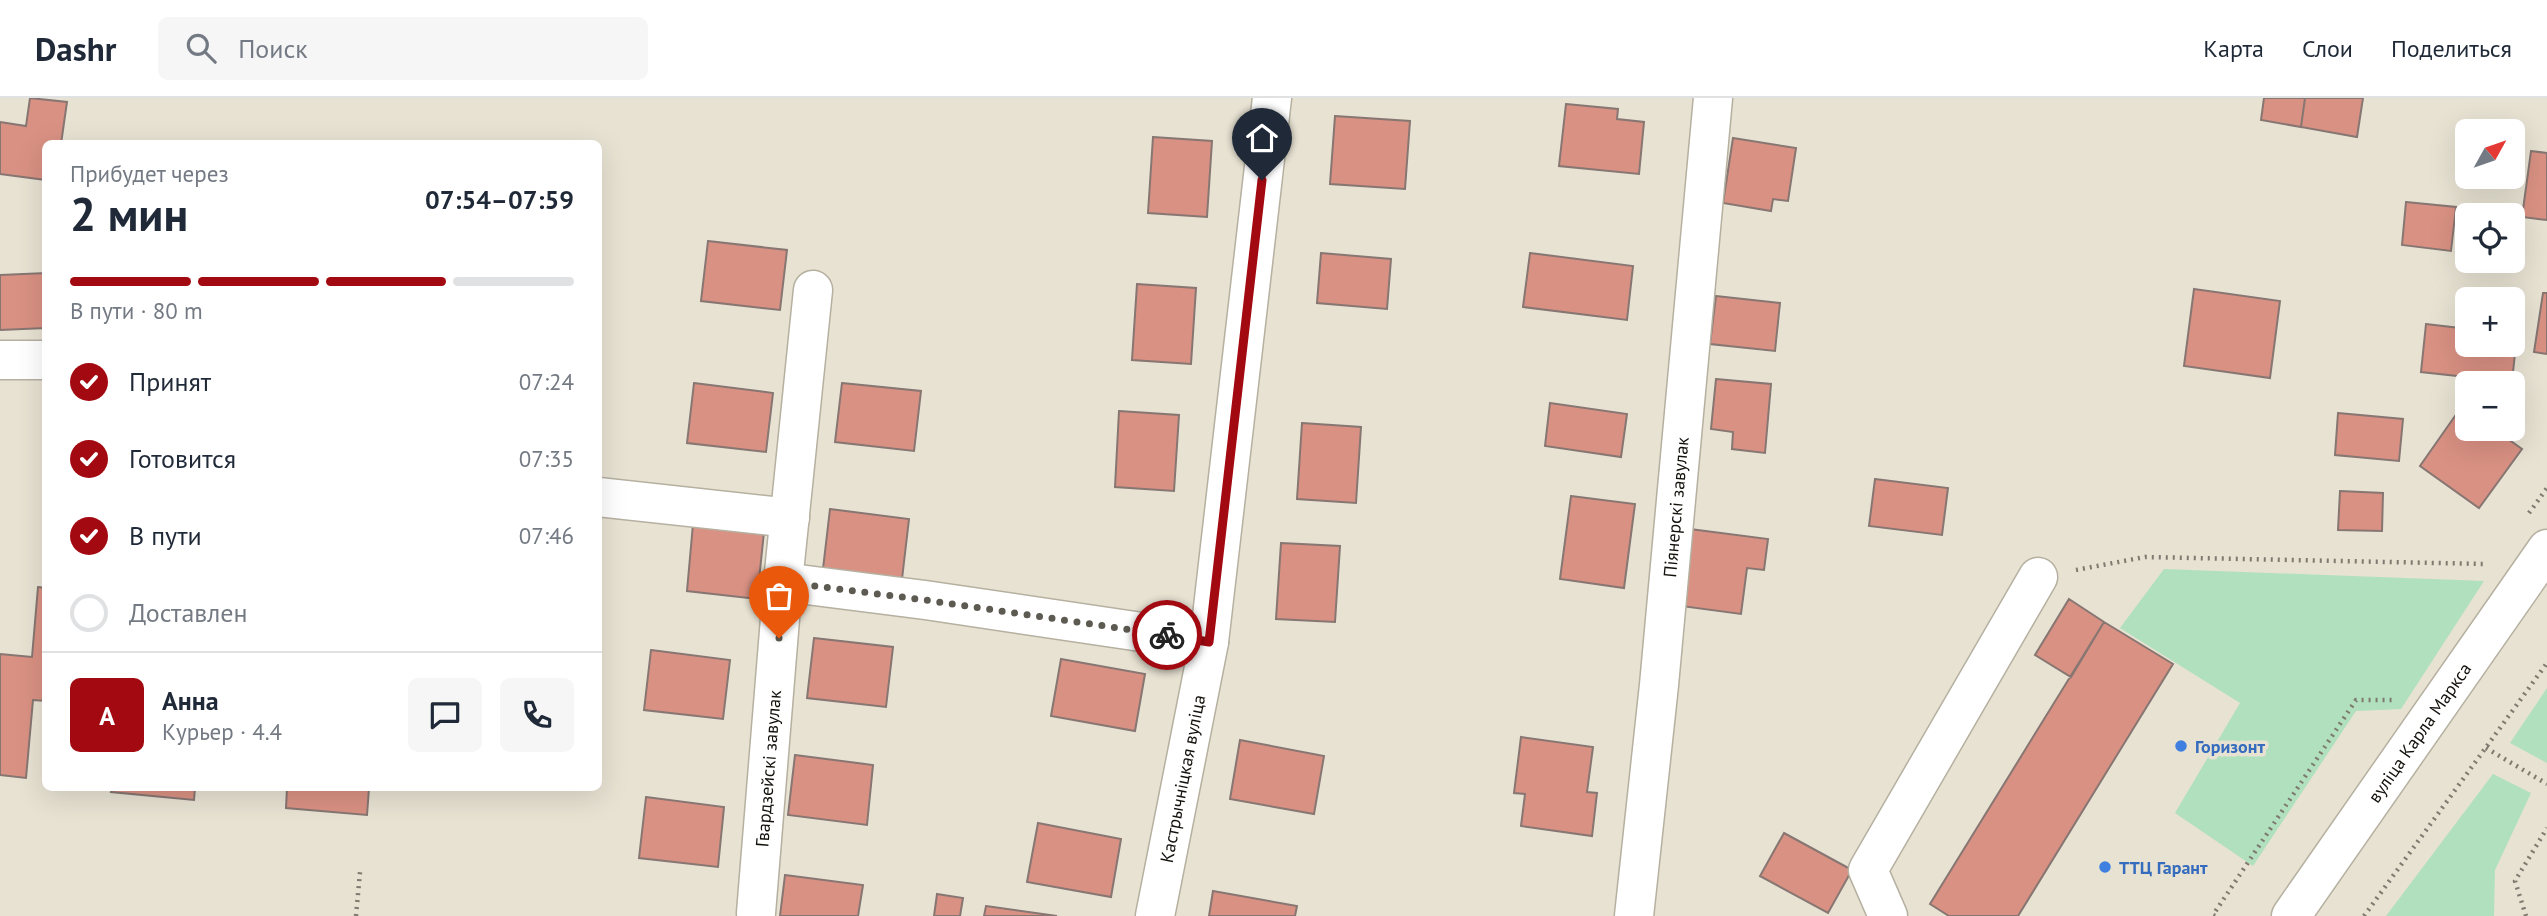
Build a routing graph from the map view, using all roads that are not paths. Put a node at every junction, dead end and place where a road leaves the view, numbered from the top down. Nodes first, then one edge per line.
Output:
1 (1272, 98) edge
2 (1713, 98) edge
3 (813, 290) dead end
4 (0, 360) edge
5 (42, 360) edge
6 (602, 497) edge
7 (790, 519) junction
8 (2536, 535) edge
9 (2038, 577) road end
10 (783, 582) junction
11 (1209, 642) junction
12 (756, 913) dead end
13 (1155, 916) edge
14 (1634, 916) edge
15 (1888, 916) edge
16 (2291, 916) edge

1 - 11 street, Кастрычніцкая вуліца
2 - 14 street, Піянерскі завулак
3 - 7 street, Гвардзейскі завулак
4 - 5 street
6 - 7 street
7 - 10 street, Гвардзейскі завулак
8 - 16 street, вуліца Карла Маркса
9 - 15 street
10 - 11 street
10 - 12 street, Гвардзейскі завулак
11 - 13 street, Кастрычніцкая вуліца

